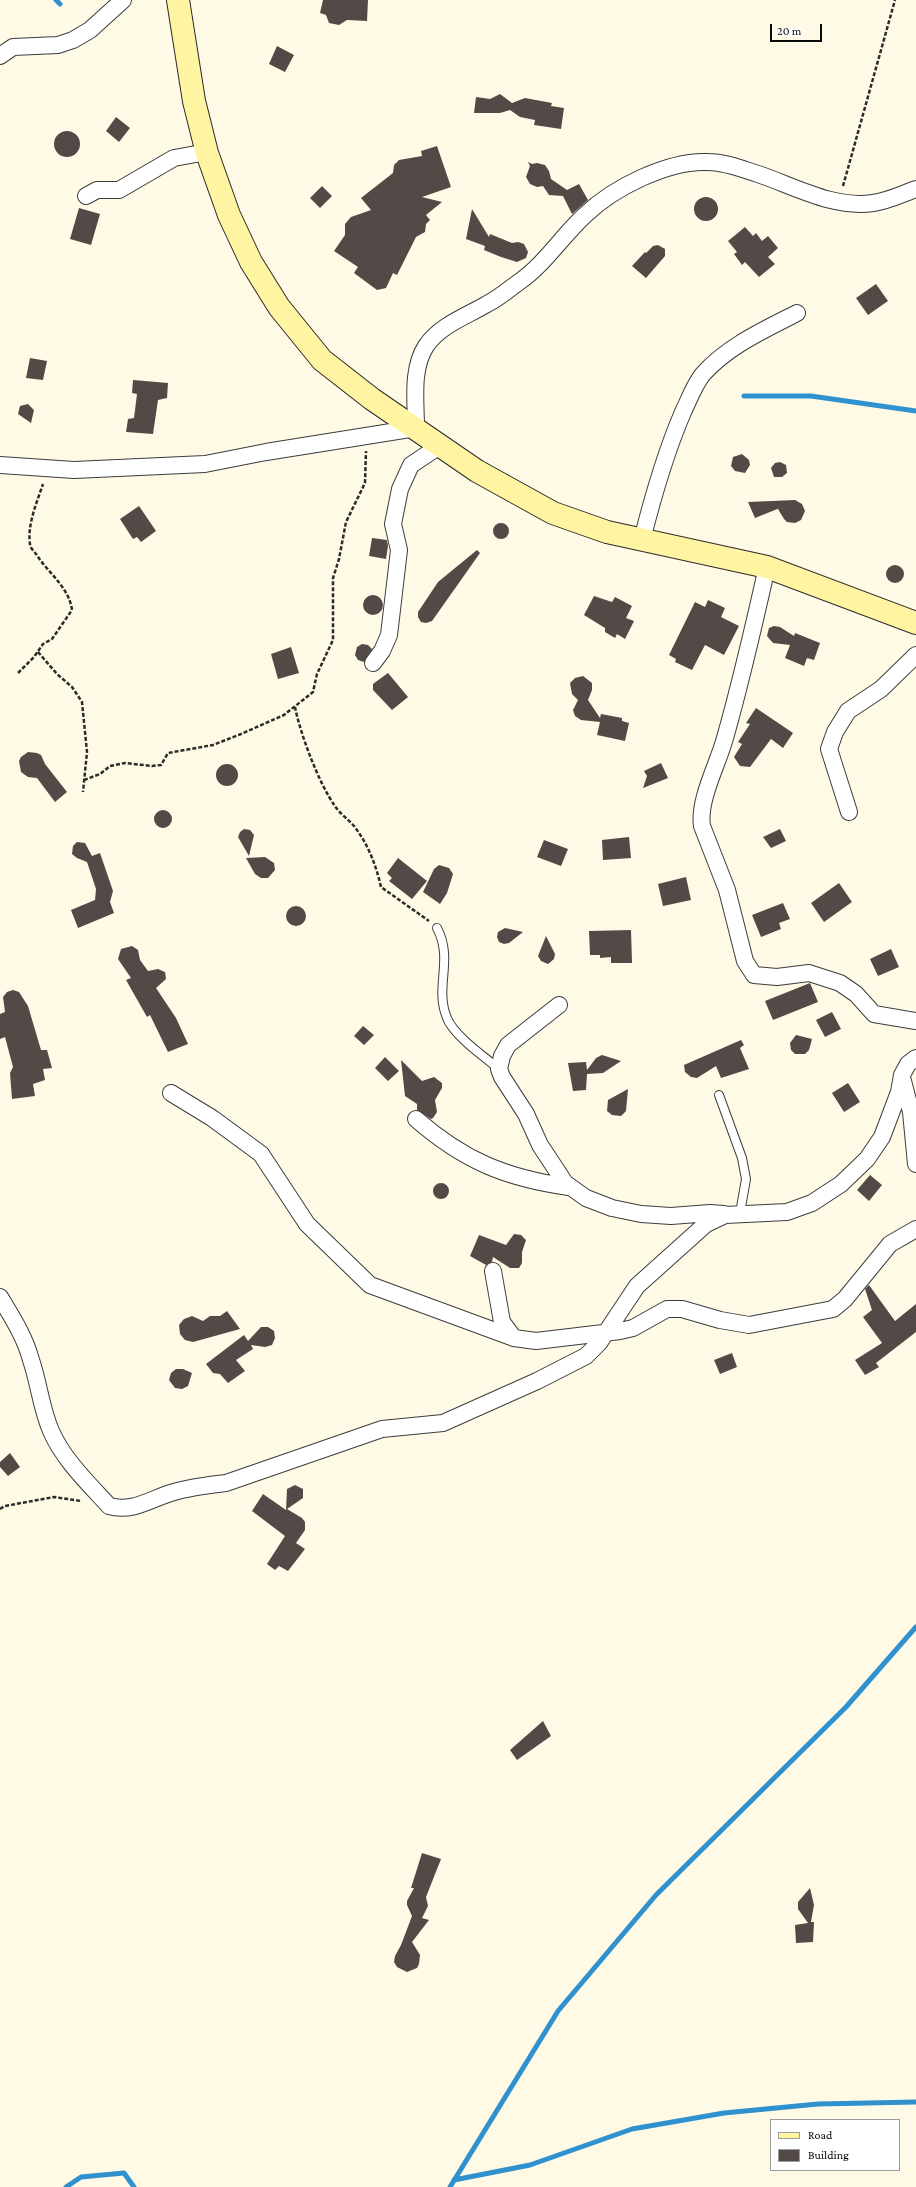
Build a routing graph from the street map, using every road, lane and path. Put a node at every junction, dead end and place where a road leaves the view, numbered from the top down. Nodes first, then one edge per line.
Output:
1 (123, 0) edge
2 (178, 0) edge
3 (895, 0) edge
4 (0, 56) edge
5 (207, 152) junction
6 (916, 189) edge
7 (86, 196) dead end
8 (827, 199) junction
9 (797, 313) dead end
10 (416, 428) junction
11 (366, 436) junction
12 (441, 445) junction
13 (0, 465) edge
14 (49, 469) junction
15 (642, 540) junction
16 (768, 567) junction
17 (916, 623) edge
18 (38, 652) junction
19 (916, 655) edge
20 (374, 663) dead end
21 (18, 673) dead end
22 (295, 707) junction
23 (84, 780) junction
24 (83, 792) dead end
25 (849, 812) dead end
26 (437, 928) joint
27 (559, 1005) dead end
28 (916, 1021) edge
29 (916, 1058) edge
30 (500, 1069) junction
31 (902, 1075) junction
32 (171, 1093) dead end
33 (719, 1095) dead end
34 (416, 1119) dead end
35 (916, 1164) edge
36 (569, 1187) junction
37 (733, 1214) junction
38 (916, 1229) edge
39 (493, 1271) dead end
40 (0, 1297) edge
41 (607, 1331) junction
42 (514, 1338) junction
43 (109, 1506) junction
44 (0, 1509) edge

1 - 4 street
2 - 5 street
3 - 8 path
5 - 7 street
5 - 10 street
6 - 8 street
8 - 10 street
9 - 15 street
10 - 11 street
10 - 12 street
11 - 14 street
11 - 22 path
12 - 15 street
12 - 20 street
13 - 14 street
14 - 18 path
15 - 16 street
16 - 17 street
16 - 28 street
18 - 21 path
18 - 23 path
19 - 25 street
22 - 23 path
22 - 26 path
23 - 24 path
26 - 30 lane
27 - 30 street
29 - 31 street
30 - 36 street
31 - 35 street
31 - 37 street
32 - 42 street
33 - 37 lane
34 - 36 street
36 - 37 street
37 - 41 street
38 - 41 street
39 - 42 street
40 - 43 street
41 - 42 street
41 - 43 street
43 - 44 path

